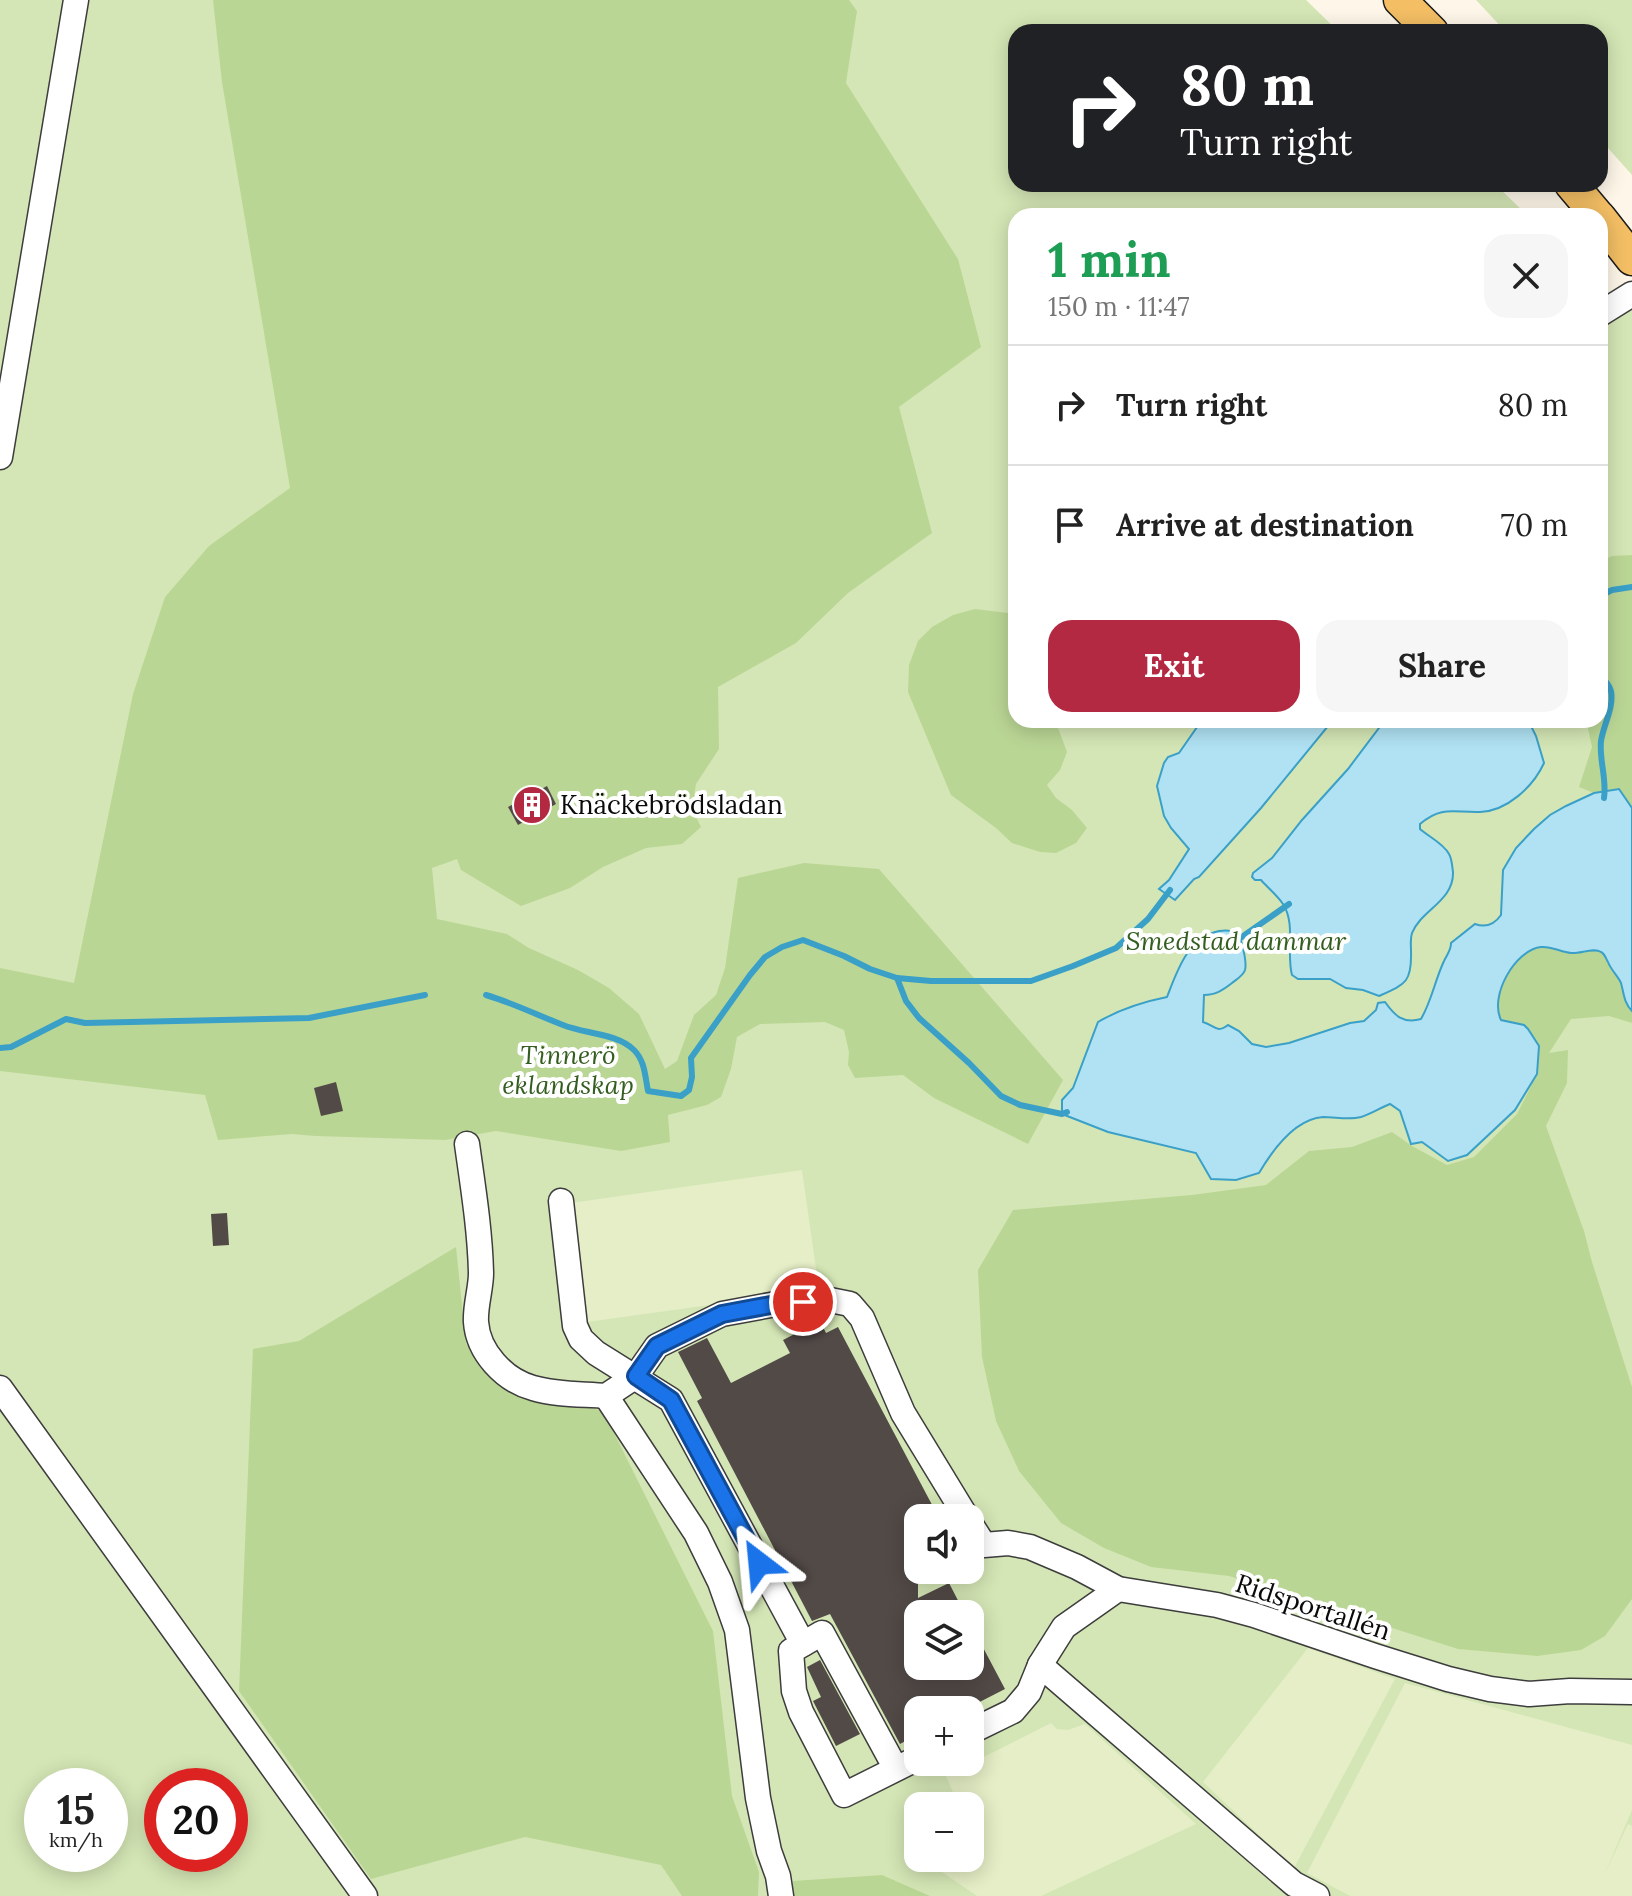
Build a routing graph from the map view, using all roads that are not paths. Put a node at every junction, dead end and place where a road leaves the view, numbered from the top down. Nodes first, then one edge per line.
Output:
1 (76, 0) edge
2 (1400, 0) edge
3 (1424, 24) edge
4 (1578, 192) edge
5 (1591, 208) edge
6 (1608, 228) edge
7 (1632, 259) edge
8 (1632, 294) edge
9 (1608, 309) edge
10 (0, 457) edge
11 (467, 1144) dead end
12 (561, 1201) dead end
13 (636, 1376) junction
14 (0, 1388) edge
15 (606, 1396) junction
16 (959, 1504) edge
17 (984, 1545) edge
18 (1118, 1589) junction
19 (803, 1644) junction
20 (1040, 1665) junction
21 (1632, 1692) edge
22 (984, 1725) edge
23 (904, 1765) edge
24 (896, 1769) junction
25 (365, 1896) edge
26 (781, 1896) edge
27 (1317, 1896) edge

1 - 10 street
2 - 3 main road
4 - 5 main road
6 - 7 main road
8 - 9 street
11 - 15 street
12 - 13 street
13 - 15 street
13 - 16 street
13 - 19 street
14 - 25 street
15 - 26 street
17 - 18 street, Ridsportallén
18 - 20 street
18 - 21 street, Ridsportallén
19 - 24 street
19 - 24 street
20 - 22 street
20 - 27 street
23 - 24 street

